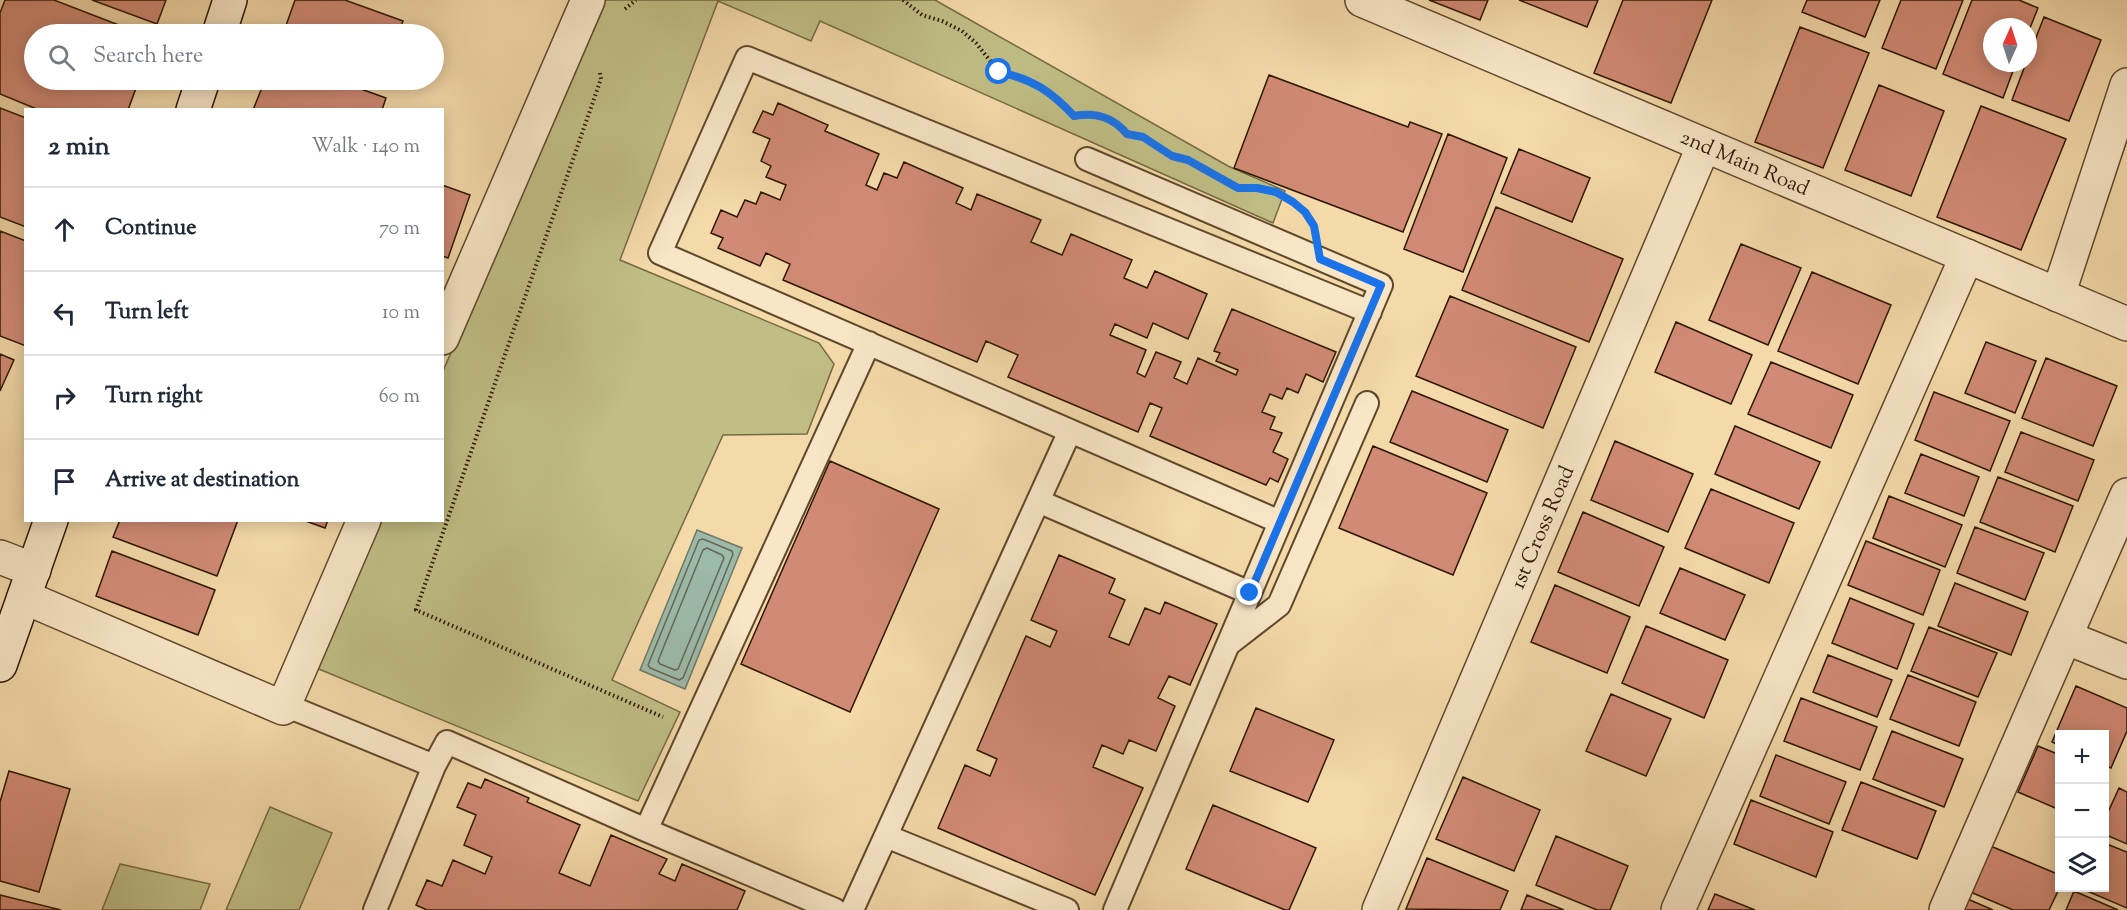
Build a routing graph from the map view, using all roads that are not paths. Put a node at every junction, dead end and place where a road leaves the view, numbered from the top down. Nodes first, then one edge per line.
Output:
1 (231, 0) edge
2 (588, 0) edge
3 (1362, 0) edge
4 (223, 24) edge
5 (2127, 85) edge
6 (200, 90) edge
7 (194, 108) edge
8 (1704, 144) junction
9 (1087, 159) dead end
10 (1967, 256) junction
11 (2058, 295) junction
12 (1370, 312) junction
13 (2127, 324) edge
14 (444, 333) edge
15 (869, 343) junction
16 (1367, 403) dead end
17 (1070, 431) junction
18 (2127, 495) edge
19 (1038, 501) junction
20 (50, 522) edge
21 (363, 522) edge
22 (1280, 522) junction
23 (0, 557) edge
24 (29, 584) junction
25 (1250, 593) junction
26 (2065, 637) junction
27 (1228, 644) junction
28 (2127, 662) edge
29 (0, 665) edge
30 (285, 705) junction
31 (434, 766) junction
32 (646, 830) junction
33 (886, 836) junction
34 (375, 910) edge
35 (835, 910) edge
36 (852, 910) edge
37 (1067, 910) edge
38 (1115, 910) edge
39 (1378, 910) edge
40 (1678, 910) edge
41 (1946, 910) edge

1 - 4 street
2 - 14 street
3 - 8 street, 2nd Main Road
5 - 11 street
6 - 7 street
8 - 10 street, 2nd Main Road
8 - 39 street, 1st Cross Road
9 - 12 lane
10 - 11 street, 2nd Main Road
10 - 40 street
11 - 13 street, 2nd Main Road
12 - 15 lane
12 - 22 lane
15 - 17 lane
15 - 32 lane
16 - 27 lane
17 - 19 lane
17 - 22 lane
18 - 26 street
19 - 25 lane
19 - 33 lane
20 - 24 street
21 - 30 street
22 - 25 lane
23 - 24 street
24 - 29 street
24 - 30 street
25 - 27 lane
26 - 28 street
26 - 41 street
27 - 38 lane
30 - 31 lane
31 - 32 lane
31 - 34 lane
32 - 35 lane
33 - 36 lane
33 - 37 lane

